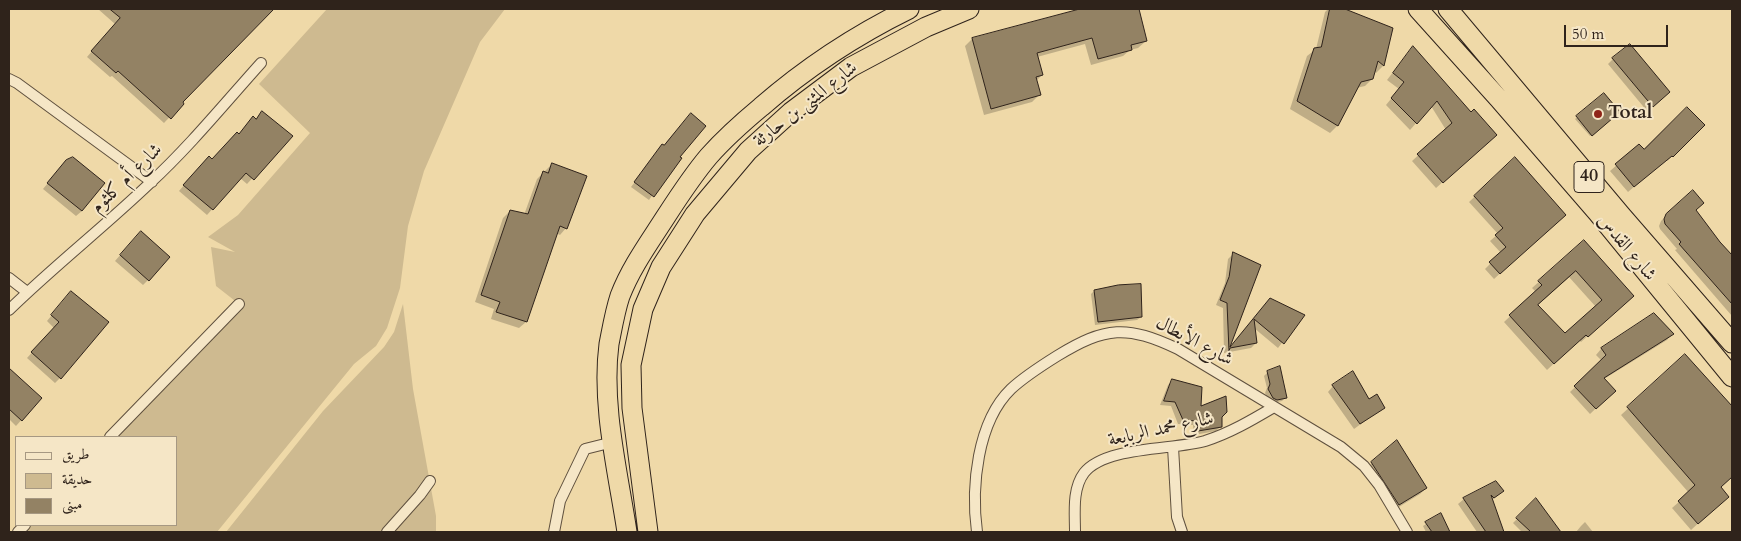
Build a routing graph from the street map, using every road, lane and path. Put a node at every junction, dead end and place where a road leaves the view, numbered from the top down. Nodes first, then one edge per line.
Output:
1 (909, 9) edge
2 (969, 9) edge
3 (1448, 9) edge
4 (1418, 11) edge
5 (261, 63) dead end
6 (9, 79) edge
7 (152, 182) junction
8 (9, 278) edge
9 (27, 292) junction
10 (239, 304) dead end
11 (9, 310) edge
12 (1732, 343) edge
13 (1732, 376) edge
14 (1274, 407) junction
15 (111, 436) edge
16 (613, 442) junction
17 (1173, 447) junction
18 (430, 481) dead end
19 (387, 532) edge
20 (554, 532) edge
21 (627, 532) edge
22 (648, 532) edge
23 (977, 532) edge
24 (1075, 532) edge
25 (1182, 532) edge
26 (1407, 532) edge

1 - 16 highway, شارع المثنى بن حارثة
2 - 22 highway, شارع المثنى بن حارثة
3 - 12 highway, شارع القدس / 40
4 - 13 highway, شارع القدس / 40
5 - 7 street, شارع أم كلثوم
6 - 7 street
7 - 9 street, شارع أم كلثوم
8 - 9 street
9 - 11 street, شارع أم كلثوم
10 - 15 street
14 - 17 street, شارع محمد الربايعة
14 - 23 street, شارع الأبطال
14 - 26 street, شارع الأبطال
16 - 20 street
16 - 21 highway, شارع المثنى بن حارثة
17 - 24 street, شارع محمد الربايعة
17 - 25 street
18 - 19 street

